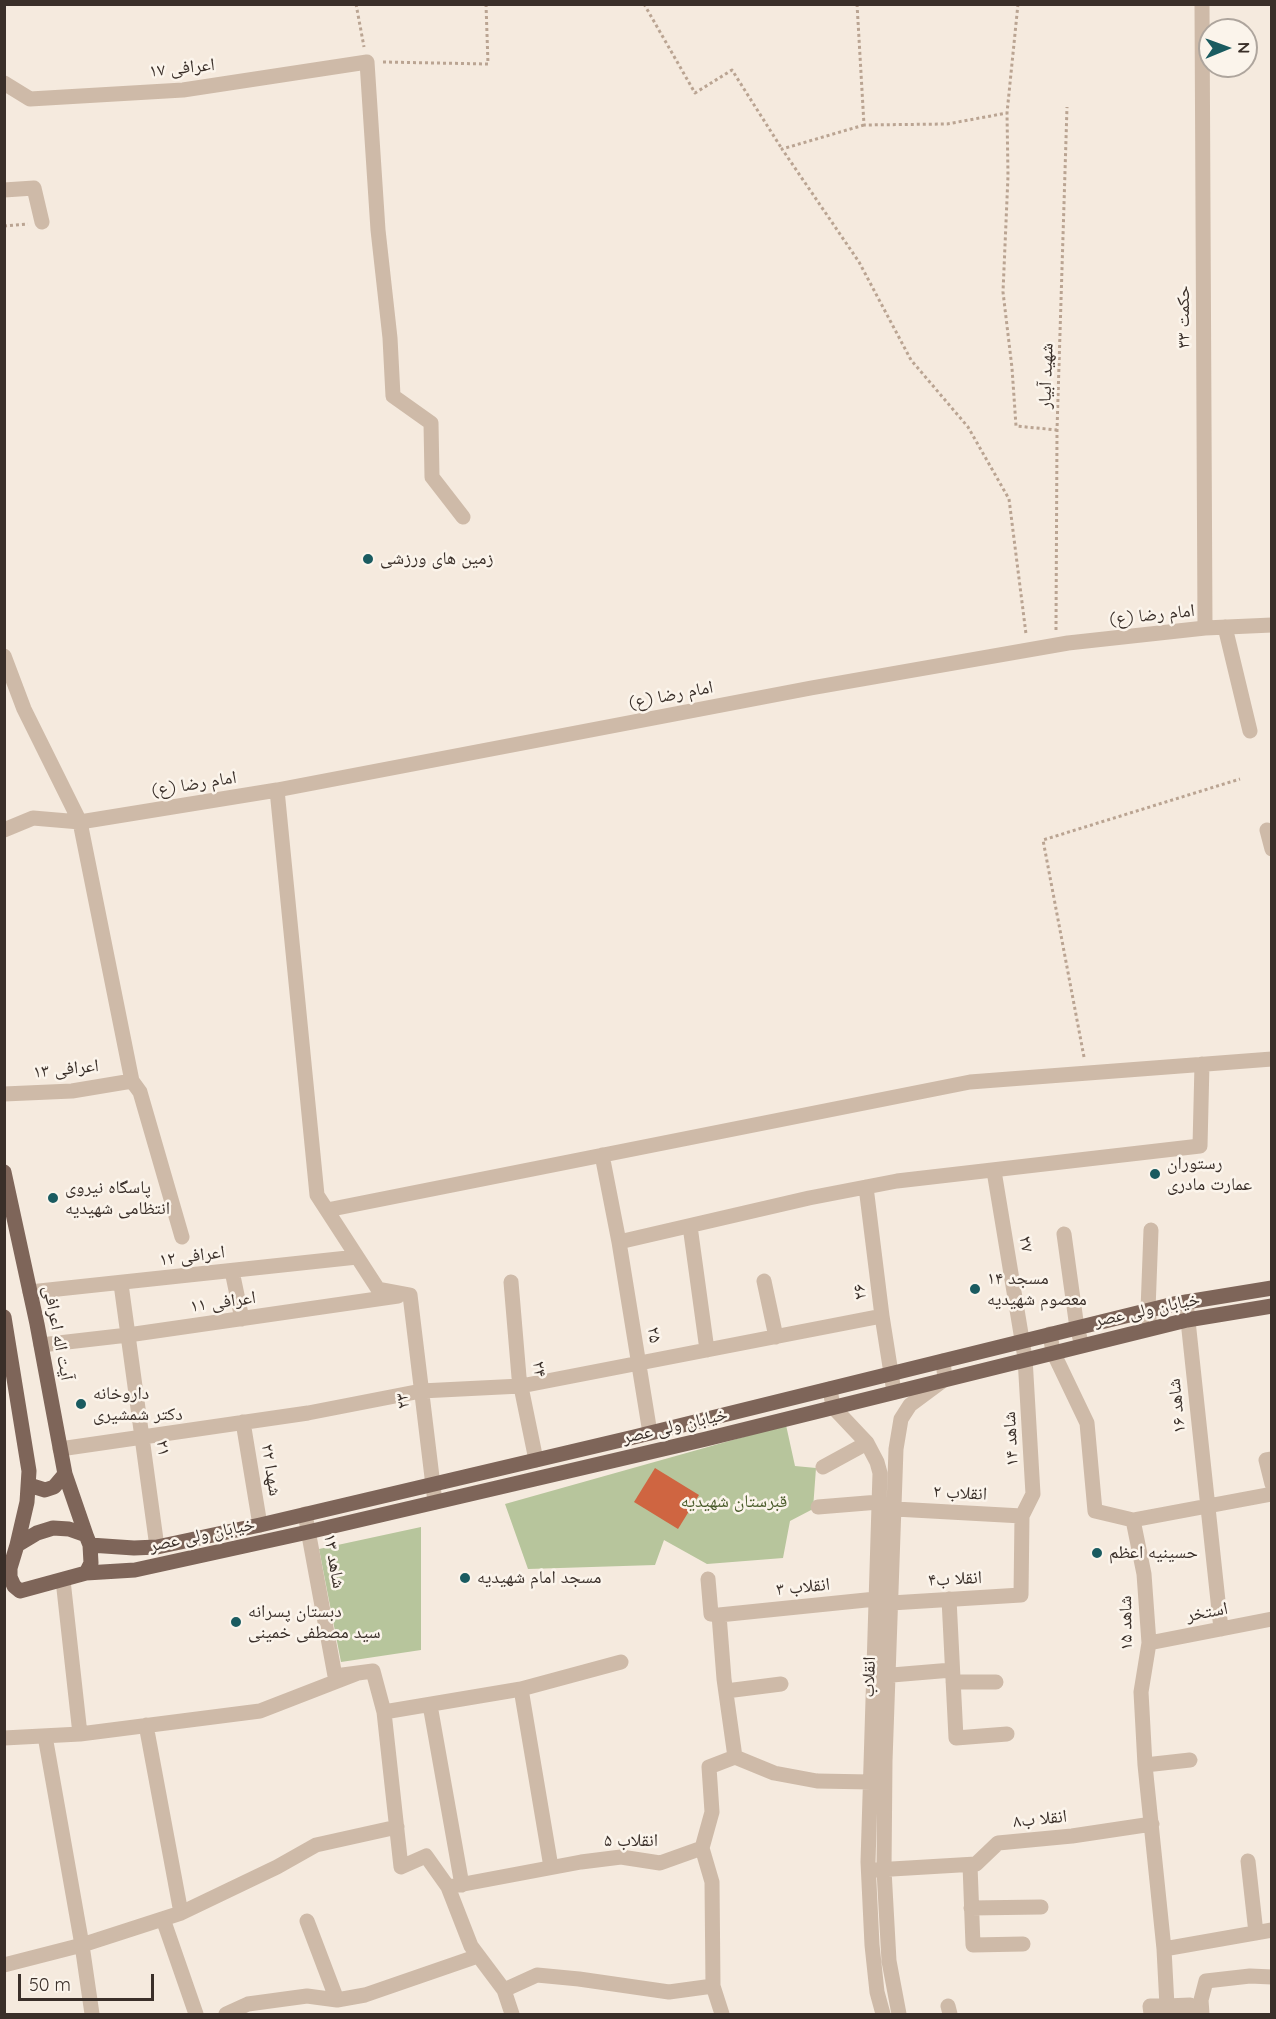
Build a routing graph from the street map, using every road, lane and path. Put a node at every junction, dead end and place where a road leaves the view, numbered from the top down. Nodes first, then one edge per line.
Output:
1 (356, 4) edge
2 (486, 4) edge
3 (644, 4) edge
4 (857, 4) edge
5 (1018, 4) edge
6 (1202, 4) edge
7 (367, 62) junction
8 (4, 83) edge
9 (1067, 107) dead end
10 (1007, 113) junction
11 (864, 125) junction
12 (782, 149) junction
13 (4, 190) edge
14 (42, 222) joint
15 (4, 226) edge
16 (1058, 430) junction
17 (464, 517) dead end
18 (1272, 625) edge
19 (1225, 627) junction
20 (1205, 628) junction
21 (1056, 646) junction
22 (1028, 651) junction
23 (4, 656) edge
24 (1250, 731) dead end
25 (1240, 779) dead end
26 (277, 790) junction
27 (80, 822) junction
28 (4, 830) edge
29 (1267, 830) dead end
30 (1272, 849) edge
31 (1272, 1059) edge
32 (1202, 1064) junction
33 (1087, 1073) junction
34 (132, 1081) junction
35 (4, 1094) edge
36 (602, 1155) junction
37 (994, 1171) junction
38 (4, 1172) edge
39 (866, 1187) junction
40 (327, 1210) junction
41 (690, 1226) junction
42 (1151, 1230) dead end
43 (1064, 1234) dead end
44 (183, 1237) dead end
45 (619, 1242) junction
46 (357, 1257) junction
47 (232, 1271) junction
48 (764, 1281) dead end
49 (511, 1282) dead end
50 (121, 1284) junction
51 (1272, 1288) edge
52 (30, 1292) junction
53 (410, 1295) junction
54 (1186, 1302) junction
55 (1272, 1306) edge
56 (1148, 1310) junction
57 (882, 1316) junction
58 (4, 1317) edge
59 (242, 1319) junction
60 (1187, 1320) junction
61 (1077, 1328) junction
62 (1150, 1328) junction
63 (1050, 1334) junction
64 (128, 1335) junction
65 (776, 1337) junction
66 (1023, 1341) junction
67 (41, 1345) junction
68 (1082, 1345) junction
69 (7, 1346) edge
70 (707, 1350) junction
71 (1053, 1352) junction
72 (1025, 1359) junction
73 (943, 1361) junction
74 (639, 1363) junction
75 (891, 1373) junction
76 (945, 1379) junction
77 (521, 1386) junction
78 (830, 1389) junction
79 (421, 1391) junction
80 (894, 1392) junction
81 (833, 1407) junction
82 (243, 1422) junction
83 (650, 1433) junction
84 (142, 1436) junction
85 (867, 1443) junction
86 (60, 1449) junction
87 (1272, 1459) edge
88 (536, 1460) junction
89 (823, 1467) dead end
90 (64, 1474) junction
91 (1272, 1484) edge
92 (29, 1485) junction
93 (432, 1485) junction
94 (1272, 1494) edge
95 (879, 1502) junction
96 (435, 1503) junction
97 (1208, 1506) junction
98 (818, 1507) dead end
99 (895, 1509) junction
100 (305, 1515) junction
101 (1023, 1516) junction
102 (1133, 1520) junction
103 (260, 1525) junction
104 (309, 1532) junction
105 (88, 1540) junction
106 (17, 1545) junction
107 (157, 1547) junction
108 (7, 1570) edge
109 (86, 1573) junction
110 (708, 1579) dead end
111 (63, 1580) junction
112 (21, 1591) junction
113 (4, 1594) edge
114 (1021, 1596) joint
115 (876, 1599) junction
116 (949, 1599) junction
117 (891, 1603) junction
118 (719, 1615) junction
119 (1272, 1619) edge
120 (1221, 1629) junction
121 (1149, 1643) junction
122 (621, 1662) dead end
123 (358, 1673) junction
124 (881, 1676) junction
125 (953, 1676) junction
126 (996, 1682) dead end
127 (781, 1684) dead end
128 (521, 1689) junction
129 (726, 1690) junction
130 (430, 1705) junction
131 (384, 1712) junction
132 (146, 1725) junction
133 (80, 1734) junction
134 (1007, 1734) dead end
135 (45, 1736) junction
136 (4, 1738) edge
137 (735, 1758) junction
138 (1190, 1760) dead end
139 (1145, 1765) junction
140 (871, 1782) junction
141 (1152, 1824) junction
142 (396, 1827) junction
143 (702, 1848) junction
144 (1248, 1861) dead end
145 (970, 1865) junction
146 (551, 1868) junction
147 (876, 1870) junction
148 (455, 1886) junction
149 (1041, 1907) dead end
150 (971, 1908) junction
151 (181, 1913) junction
152 (163, 1918) junction
153 (308, 1921) dead end
154 (1272, 1930) edge
155 (1256, 1933) junction
156 (1023, 1944) dead end
157 (82, 1945) junction
158 (1164, 1949) junction
159 (478, 1956) junction
160 (4, 1965) edge
161 (1272, 1977) edge
162 (713, 1986) junction
163 (504, 1990) junction
164 (337, 2000) junction
165 (1167, 2006) junction
166 (92, 2014) edge
167 (196, 2014) edge
168 (226, 2014) edge
169 (512, 2014) edge
170 (722, 2014) edge
171 (883, 2014) edge
172 (899, 2014) edge
173 (1151, 2014) edge
174 (1190, 2014) edge
175 (1202, 2014) edge

1 - 7 path
2 - 7 path
3 - 12 path
4 - 11 path
5 - 10 path
6 - 20 street, حکمت ۳۳
7 - 8 street, اعرافی ۱۷
7 - 17 street
9 - 16 path, شهید آبیار
10 - 11 path
10 - 16 path
11 - 12 path
12 - 22 path
13 - 14 street
14 - 15 path
16 - 21 path, شهید آبیار
18 - 19 street, امام رضا (ع)
19 - 20 street, امام رضا (ع)
19 - 24 street
20 - 21 street, امام رضا (ع)
21 - 22 street, امام رضا (ع)
22 - 26 street, امام رضا (ع)
23 - 27 street
25 - 33 path
26 - 27 street, امام رضا (ع)
26 - 40 street
27 - 28 street, امام رضا (ع)
27 - 34 street
29 - 30 street
31 - 32 street
32 - 33 street
32 - 37 street
33 - 36 street
34 - 35 street, اعرافی ۱۳
34 - 44 street
36 - 40 street
36 - 45 street, ۲۵
37 - 39 street
37 - 66 street, ۲۷
38 - 52 main road, آیت اله اعرافی
39 - 41 street
39 - 57 street, ۲۶
40 - 46 street
41 - 45 street
41 - 70 street
42 - 56 street
43 - 61 street
45 - 74 street, ۲۵
46 - 47 street, اعرافی ۱۲
46 - 53 street
47 - 50 street, اعرافی ۱۲
47 - 59 street
48 - 65 street
49 - 77 street, ۲۴
50 - 52 street, اعرافی ۱۲
50 - 64 street, ۲۱
51 - 54 main road, خیابان ولی عصر
52 - 67 main road, آیت اله اعرافی
53 - 59 street, اعرافی ۱۱
53 - 79 street, ۲۳
54 - 56 main road, خیابان ولی عصر
54 - 60 street, شاهد ۱۶
55 - 60 main road, خیابان ولی عصر
56 - 61 main road, خیابان ولی عصر
56 - 62 street
57 - 65 street
57 - 75 street, ۲۶
58 - 69 main road
59 - 64 street, اعرافی ۱۱
60 - 62 main road, خیابان ولی عصر
60 - 97 street, شاهد ۱۶
61 - 63 main road, خیابان ولی عصر
61 - 68 street
62 - 68 main road, خیابان ولی عصر
63 - 66 main road, خیابان ولی عصر
63 - 71 street
64 - 67 street, اعرافی ۱۱
64 - 84 street, ۲۱
65 - 70 street
66 - 72 street, ۲۷
66 - 73 main road, خیابان ولی عصر
67 - 86 main road, آیت اله اعرافی
68 - 71 main road, خیابان ولی عصر
69 - 92 main road
70 - 74 street
71 - 72 main road, خیابان ولی عصر
71 - 102 street
72 - 76 main road, خیابان ولی عصر
72 - 101 street, شاهد ۱۴
73 - 75 main road, خیابان ولی عصر
73 - 76 street
74 - 77 street
74 - 83 street, ۲۵
75 - 78 main road, خیابان ولی عصر
75 - 80 street, ۲۶
76 - 80 main road, خیابان ولی عصر
76 - 99 street, انقلاب
77 - 79 street
77 - 88 street, ۲۴
78 - 81 street
78 - 83 main road, خیابان ولی عصر
79 - 82 street
79 - 93 street, ۲۳
80 - 81 main road, خیابان ولی عصر
81 - 85 street, انقلاب
81 - 96 main road, خیابان ولی عصر
82 - 84 street
82 - 103 street, شهدا ۲۲
83 - 88 main road, خیابان ولی عصر
84 - 86 street
84 - 107 street, ۲۱
85 - 89 street
85 - 95 street, انقلاب
86 - 90 main road, آیت اله اعرافی
87 - 91 street
88 - 93 main road, خیابان ولی عصر
90 - 92 main road
90 - 105 main road, آیت اله اعرافی
92 - 106 main road
93 - 96 street, ۲۳
93 - 100 main road, خیابان ولی عصر
94 - 97 street
95 - 98 street
95 - 99 street
95 - 115 street, انقلاب
96 - 104 main road, خیابان ولی عصر
97 - 102 street
97 - 120 street, شاهد ۱۶
99 - 101 street, انقلاب ۲
99 - 117 street, انقلاب
100 - 103 main road, خیابان ولی عصر
100 - 104 street, شاهد ۱۳
101 - 114 street, شاهد ۱۴
102 - 121 street, شاهد ۱۵
103 - 107 main road, خیابان ولی عصر
104 - 109 main road, خیابان ولی عصر
104 - 123 street, شاهد ۱۳
105 - 106 main road
105 - 107 main road, خیابان ولی عصر
105 - 109 main road
106 - 108 main road
108 - 112 main road
109 - 111 main road
110 - 118 street
111 - 112 main road
111 - 133 street
112 - 113 main road
114 - 116 street, انقلا ب۴
115 - 117 street, انقلاب ۳
115 - 118 street, انقلاب ۳
115 - 124 street, انقلاب
116 - 117 street, انقلا ب۴
116 - 125 street
117 - 124 street, انقلاب
118 - 129 street
119 - 120 street, استخر
120 - 121 street, استخر
121 - 139 street, شاهد ۱۵
122 - 128 street
123 - 131 street, شاهد ۱۳
123 - 132 street
124 - 125 street
124 - 140 street, انقلاب
124 - 147 street, انقلاب
125 - 126 street
125 - 134 street
127 - 129 street
128 - 130 street
128 - 146 street
129 - 137 street
130 - 131 street
130 - 148 street
131 - 142 street
132 - 133 street
132 - 151 street
133 - 135 street
135 - 136 street
135 - 157 street
137 - 140 street
137 - 143 street
138 - 139 street
139 - 141 street, شاهد ۱۵
140 - 147 street, انقلاب
141 - 145 street, انقلا ب۸
141 - 158 street, شاهد ۱۵
142 - 148 street
142 - 151 street
143 - 146 street, انقلاب ۵
143 - 162 street
144 - 155 street
145 - 147 street
145 - 150 street
146 - 148 street, انقلاب ۵
147 - 171 street, انقلاب
147 - 172 street, انقلاب
148 - 159 street
149 - 150 street
150 - 156 street
151 - 152 street
152 - 157 street
152 - 167 street
153 - 164 street
154 - 155 street
155 - 158 street
157 - 160 street
157 - 166 street
158 - 165 street, شاهد ۱۵
159 - 163 street
159 - 164 street
161 - 175 street
162 - 163 street
162 - 170 street
163 - 169 street
164 - 168 street
165 - 173 street
165 - 174 street

